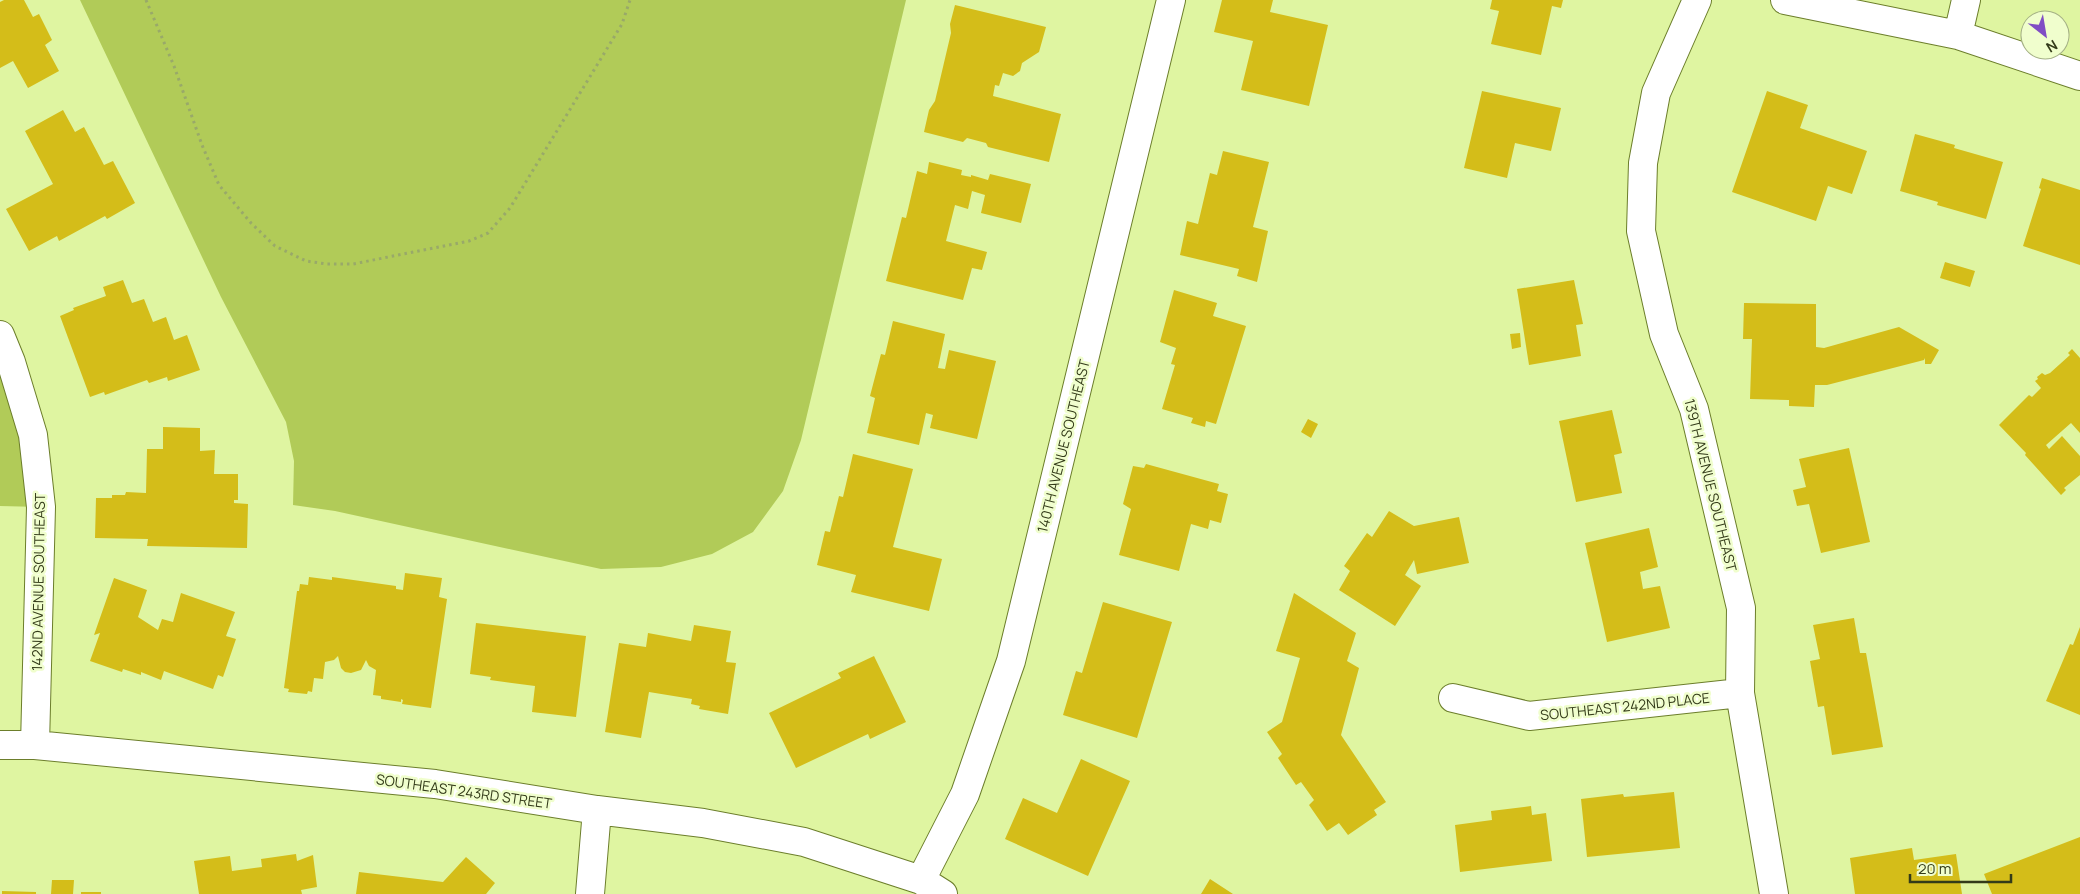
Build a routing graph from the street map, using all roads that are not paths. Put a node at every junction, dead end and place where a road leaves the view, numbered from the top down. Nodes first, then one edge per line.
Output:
1 (1171, 0) edge
2 (1697, 0) edge
3 (1786, 0) edge
4 (1966, 0) edge
5 (1958, 35) junction
6 (2080, 76) edge
7 (0, 335) edge
8 (1740, 693) junction
9 (1453, 698) dead end
10 (0, 745) edge
11 (35, 745) junction
12 (597, 810) junction
13 (932, 887) edge
14 (590, 894) edge
15 (1774, 894) edge

1 - 13 street, 140TH AVENUE SOUTHEAST
2 - 8 street, 139TH AVENUE SOUTHEAST
3 - 5 street
4 - 5 street
5 - 6 street
7 - 11 street, 142ND AVENUE SOUTHEAST
8 - 9 street, SOUTHEAST 242ND PLACE
8 - 15 street, 139TH AVENUE SOUTHEAST
10 - 11 street, SOUTHEAST 243RD STREET
11 - 12 street, SOUTHEAST 243RD STREET
12 - 13 street, SOUTHEAST 243RD STREET
12 - 14 street

